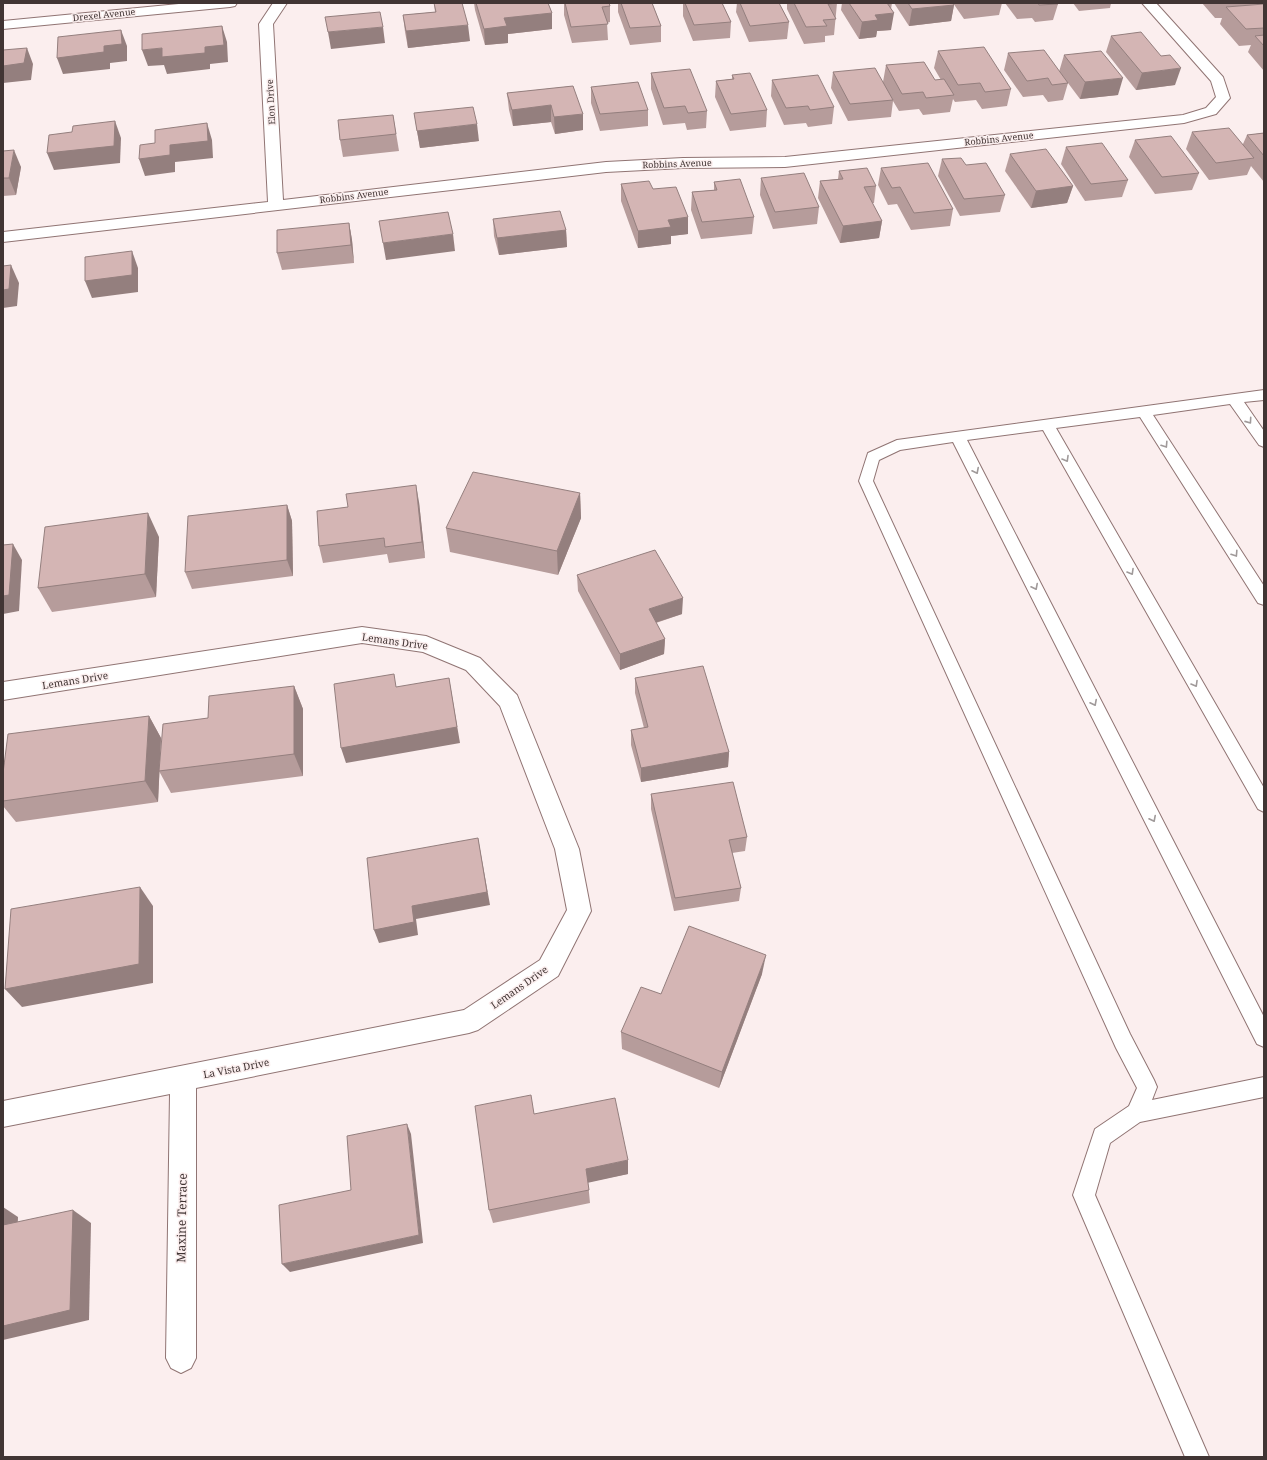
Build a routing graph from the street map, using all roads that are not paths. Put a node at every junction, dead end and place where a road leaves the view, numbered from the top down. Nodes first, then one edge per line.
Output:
1 (230, 3) edge
2 (280, 3) edge
3 (1149, 3) edge
4 (3, 25) edge
5 (276, 205) junction
6 (3, 237) edge
7 (1264, 395) edge
8 (1234, 399) junction
9 (1144, 412) junction
10 (1047, 425) junction
11 (958, 437) junction
12 (1264, 442) edge
13 (1264, 599) edge
14 (3, 692) edge
15 (1264, 804) edge
16 (469, 1021) joint
17 (1264, 1037) edge
18 (183, 1078) junction
19 (1264, 1087) edge
20 (1136, 1113) junction
21 (3, 1114) edge
22 (181, 1358) dead end
23 (1197, 1457) edge

1 - 4 street, Drexel Avenue
2 - 5 street, Elon Drive
3 - 5 street, Robbins Avenue
5 - 6 street, Robbins Avenue
7 - 8 lane
8 - 9 lane
8 -> 12 lane
9 - 10 lane
9 -> 13 lane
10 - 11 lane
10 -> 15 lane
11 -> 17 lane
11 - 20 lane
14 - 16 street, Lemans Drive
16 - 18 street, La Vista Drive
18 - 21 street, La Vista Drive
18 - 22 street, Maxine Terrace
19 - 20 lane
20 - 23 lane

